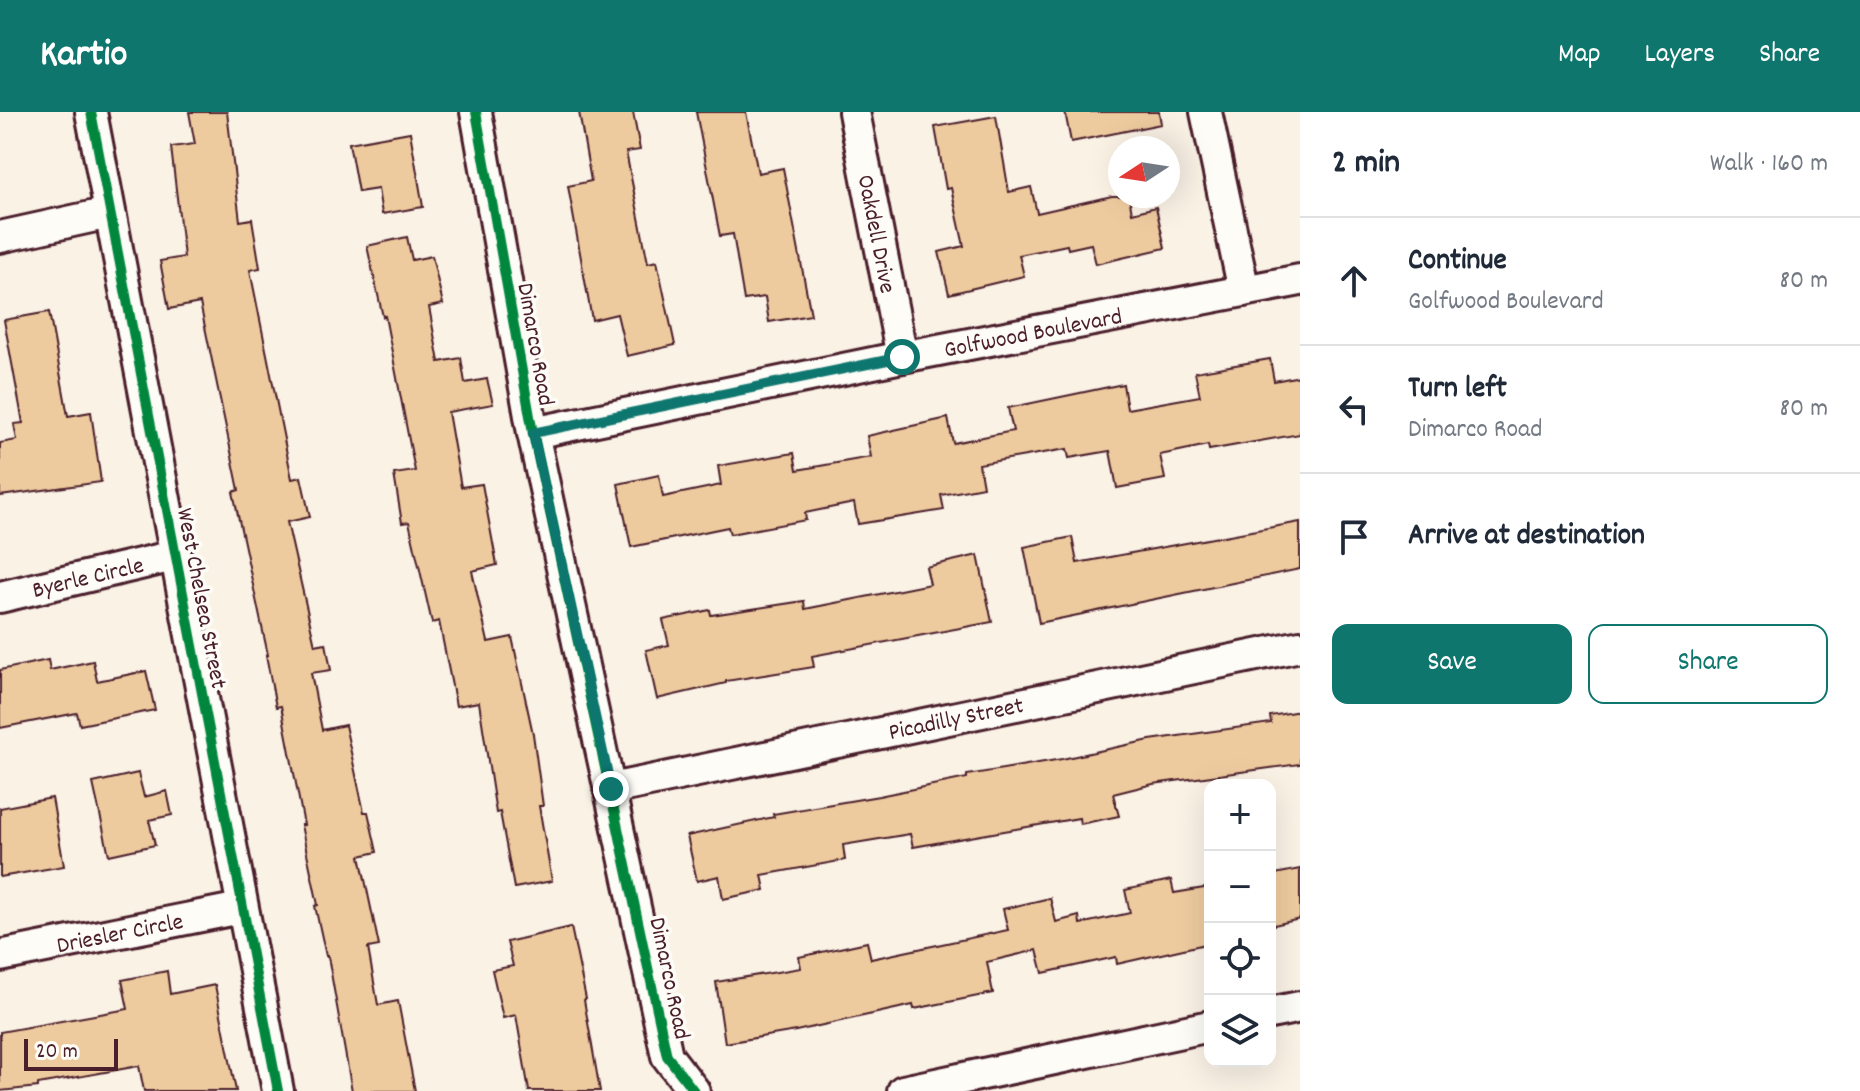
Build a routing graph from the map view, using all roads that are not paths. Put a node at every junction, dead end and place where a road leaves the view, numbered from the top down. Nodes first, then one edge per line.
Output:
1 (91, 112) edge
2 (476, 112) edge
3 (854, 112) edge
4 (1206, 112) edge
5 (109, 213) junction
6 (0, 237) edge
7 (1300, 280) edge
8 (1244, 291) junction
9 (902, 357) junction
10 (533, 433) junction
11 (174, 556) junction
12 (0, 597) edge
13 (1300, 646) edge
14 (611, 789) junction
15 (241, 908) junction
16 (0, 956) edge
17 (1300, 1007) edge
18 (1276, 1012) edge
19 (1204, 1027) edge
20 (278, 1091) edge
21 (694, 1091) edge
22 (903, 1091) edge

1 - 5 street, West Chelsea Street
2 - 10 street, Dimarco Road
3 - 9 street, Oakdell Drive
4 - 8 street
5 - 6 street
5 - 11 street, West Chelsea Street
7 - 8 street, Golfwood Boulevard
8 - 9 street, Golfwood Boulevard
9 - 10 street, Golfwood Boulevard
10 - 14 street, Dimarco Road
11 - 12 street, Byerle Circle
11 - 15 street, West Chelsea Street
13 - 14 street, Picadilly Street
14 - 21 street, Dimarco Road
15 - 16 street, Driesler Circle
15 - 20 street, West Chelsea Street
17 - 18 street
19 - 22 street

